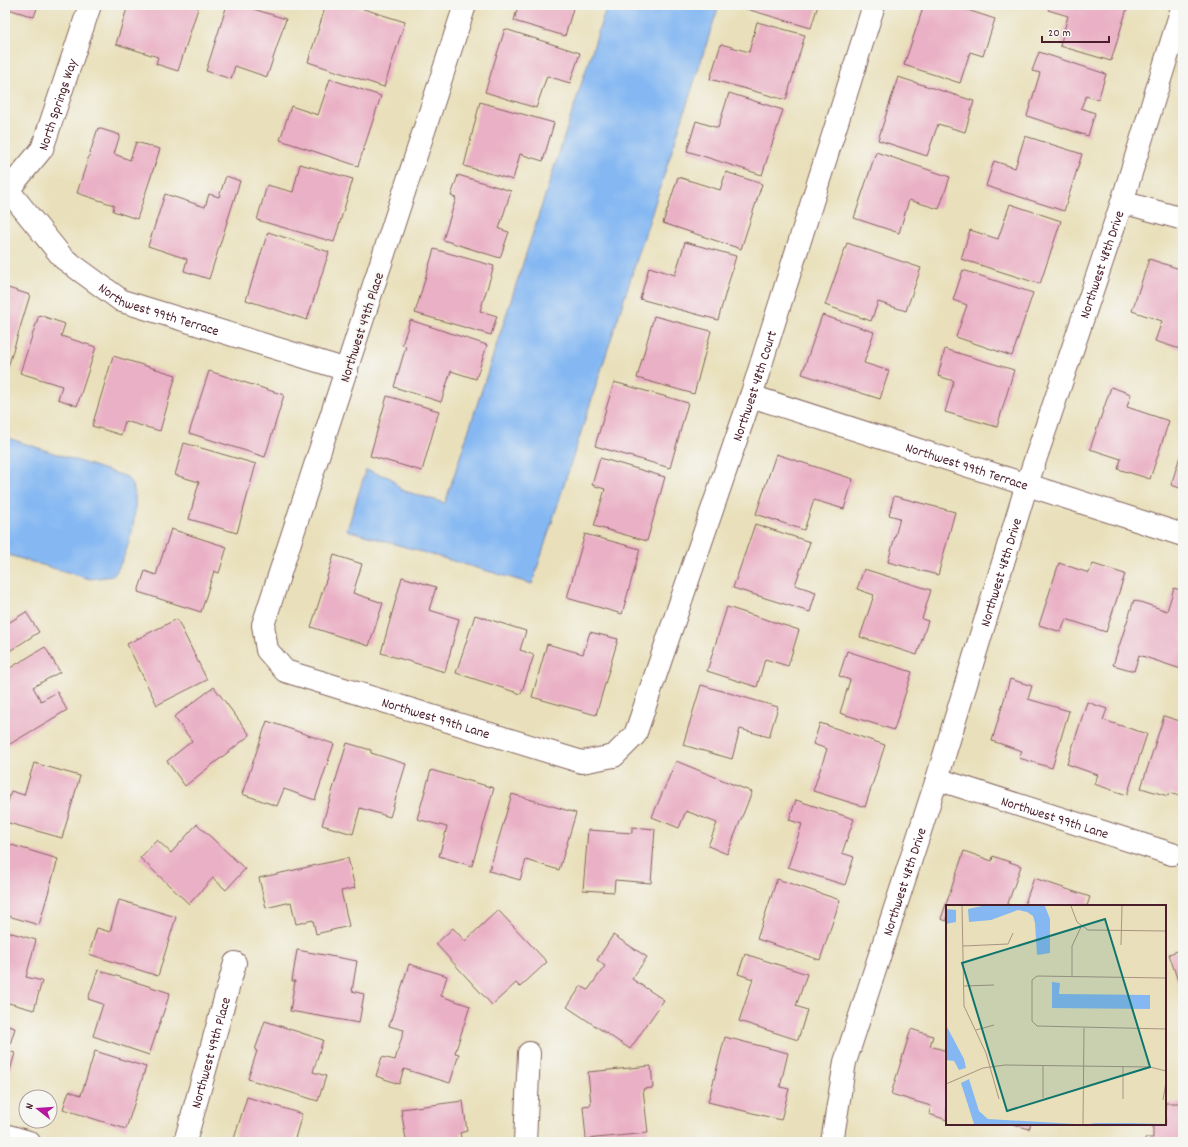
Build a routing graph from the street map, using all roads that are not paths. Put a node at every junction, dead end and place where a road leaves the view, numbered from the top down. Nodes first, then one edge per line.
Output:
1 (90, 5) edge
2 (465, 5) edge
3 (874, 5) edge
4 (1183, 5) edge
5 (7, 191) edge
6 (1122, 202) junction
7 (1183, 220) edge
8 (347, 370) junction
9 (751, 396) junction
10 (1027, 484) junction
11 (1183, 535) edge
12 (267, 650) joint
13 (614, 756) joint
14 (937, 779) junction
15 (1172, 854) dead end
16 (235, 963) dead end
17 (529, 1053) dead end
18 (5, 1135) edge
19 (29, 1142) edge
20 (185, 1142) edge
21 (525, 1142) edge
22 (832, 1142) edge

1 - 5 street, North Springs Way
2 - 8 street, Northwest 49th Place
3 - 9 street, Northwest 48th Court
4 - 6 street, Northwest 48th Drive
5 - 8 street, Northwest 99th Terrace
6 - 7 street
6 - 10 street, Northwest 48th Drive
8 - 12 street, Northwest 49th Place
9 - 10 street, Northwest 99th Terrace
9 - 13 street, Northwest 48th Court
10 - 11 street, Northwest 99th Terrace
10 - 14 street, Northwest 48th Drive
12 - 13 street, Northwest 99th Lane
14 - 15 street, Northwest 99th Lane
14 - 22 street, Northwest 48th Drive
16 - 20 street, Northwest 49th Place
17 - 21 street
18 - 19 street

